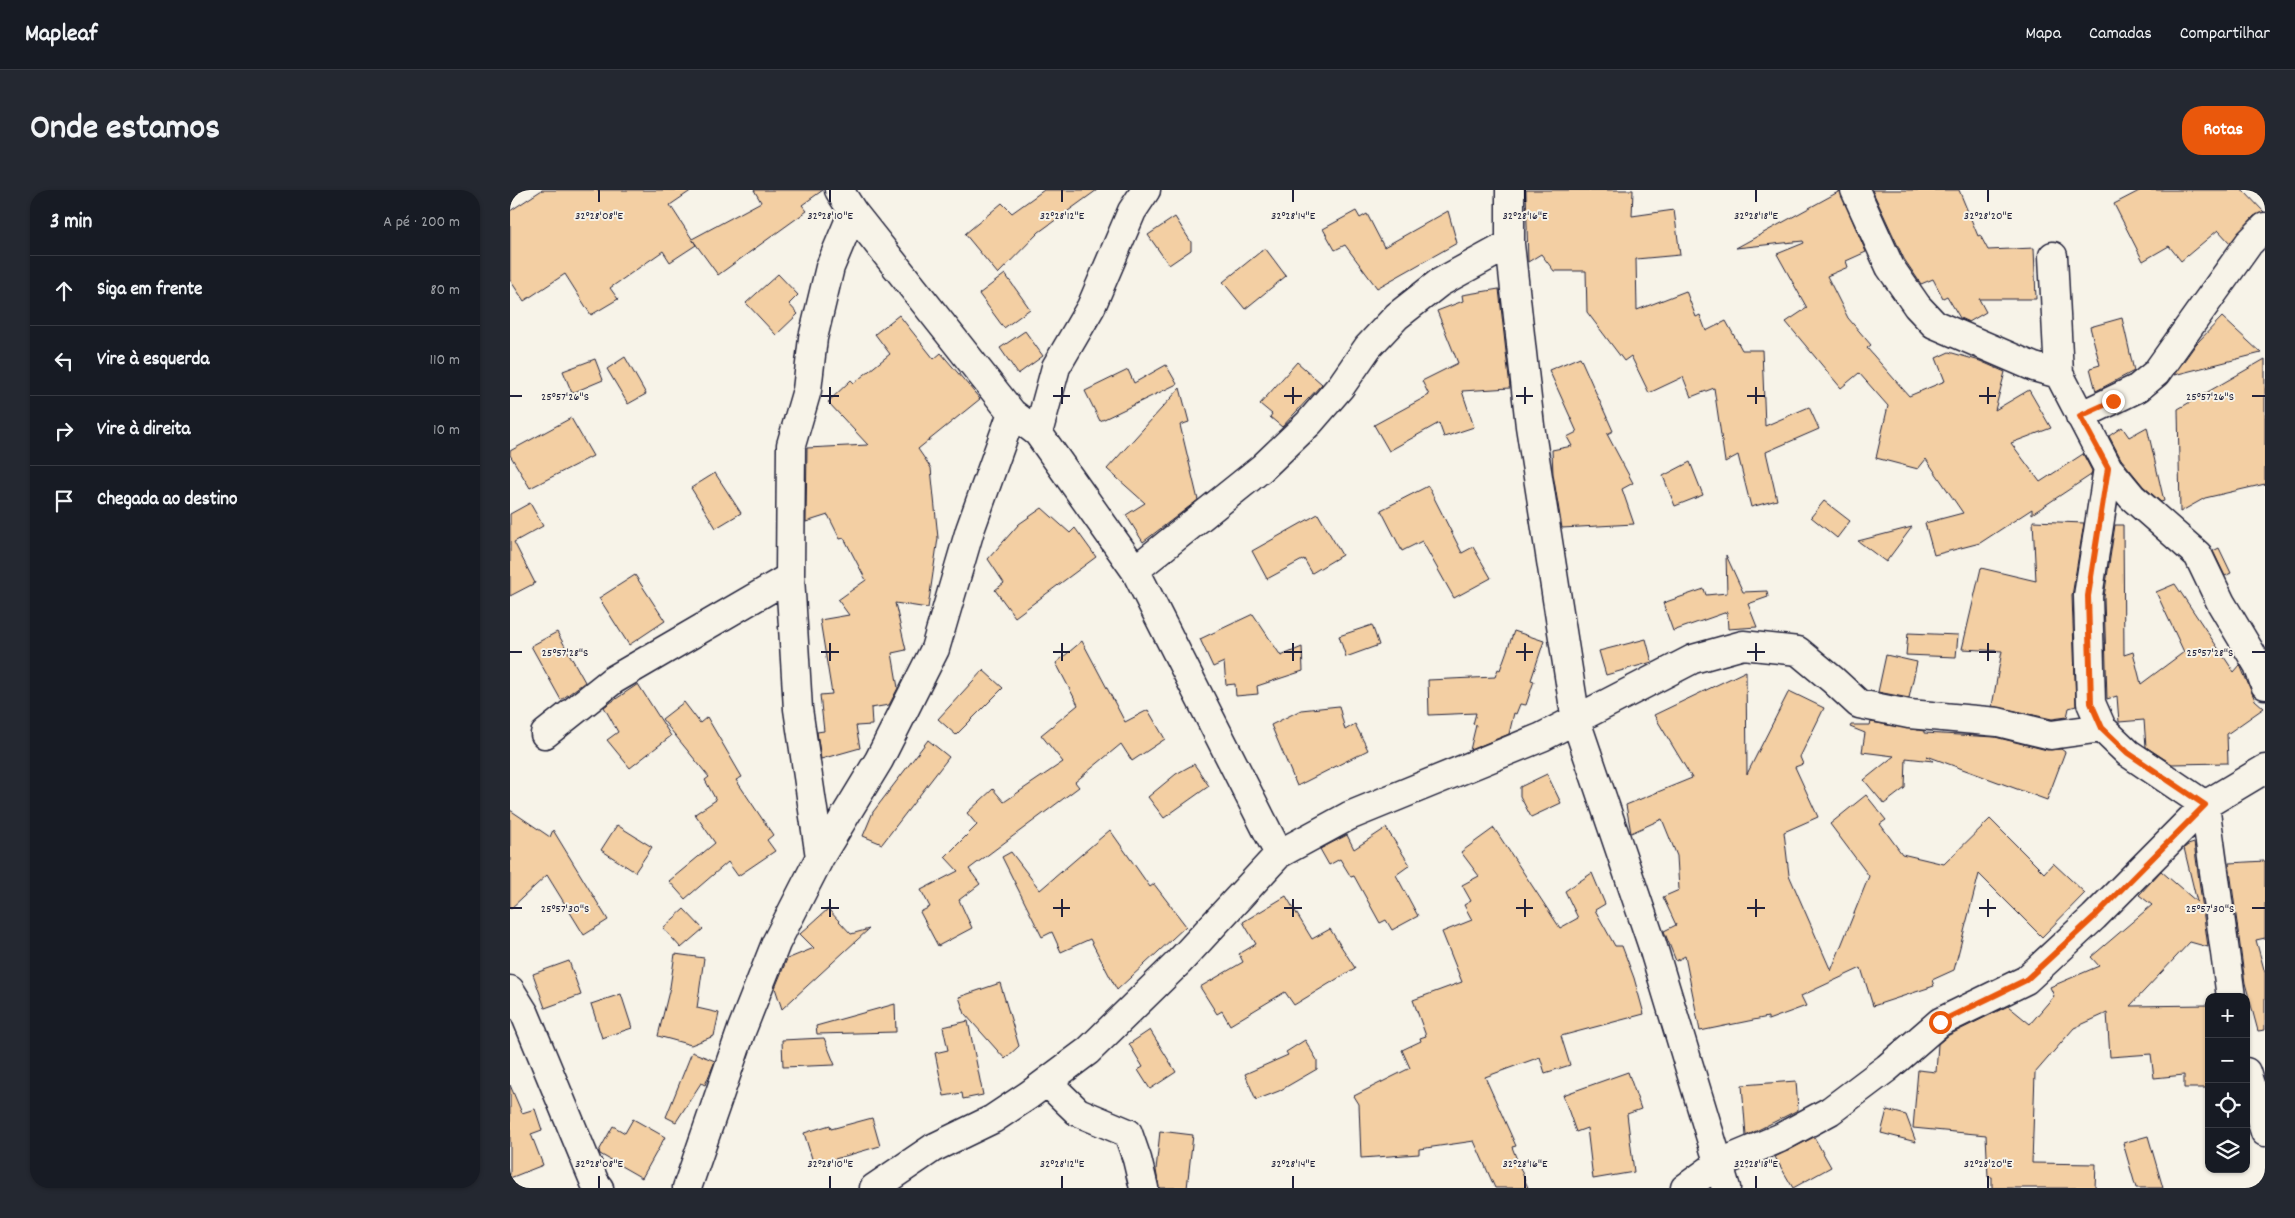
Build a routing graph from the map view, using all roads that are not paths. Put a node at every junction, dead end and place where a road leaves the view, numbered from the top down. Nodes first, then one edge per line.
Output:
1 (1146, 190) edge
2 (1510, 190) edge
3 (1855, 190) edge
4 (846, 201) edge
5 (2265, 227) edge
6 (1510, 244) junction
7 (2053, 256) dead end
8 (2059, 374) junction
9 (1012, 413) junction
10 (2080, 416) junction
11 (1038, 432) junction
12 (2108, 468) junction
13 (1136, 570) junction
14 (790, 577) junction
15 (2265, 685) edge
16 (1576, 721) junction
17 (2102, 728) junction
18 (545, 734) dead end
19 (2265, 769) edge
20 (2205, 805) junction
21 (1279, 854) junction
22 (820, 857) junction
23 (510, 990) edge
24 (2230, 993) edge
25 (1047, 1082) junction
26 (2249, 1083) edge
27 (2265, 1132) edge
28 (1722, 1176) edge
29 (594, 1186) edge
30 (687, 1188) edge
31 (874, 1188) edge
32 (1144, 1188) edge
33 (1685, 1188) edge

1 - 11 street
2 - 6 street
3 - 8 street
4 - 9 street
4 - 14 street
5 - 10 street
6 - 13 street
6 - 16 street
7 - 8 street
8 - 10 street
9 - 11 street
9 - 22 street
10 - 12 street
11 - 13 street
12 - 15 street
12 - 17 street
13 - 21 street
14 - 18 street
14 - 22 street
16 - 17 street
16 - 21 street
16 - 28 street
17 - 20 street
19 - 20 street
20 - 24 street
20 - 28 street
21 - 25 street
22 - 30 street
23 - 29 street
25 - 31 street
25 - 32 street
26 - 27 street
28 - 33 street

